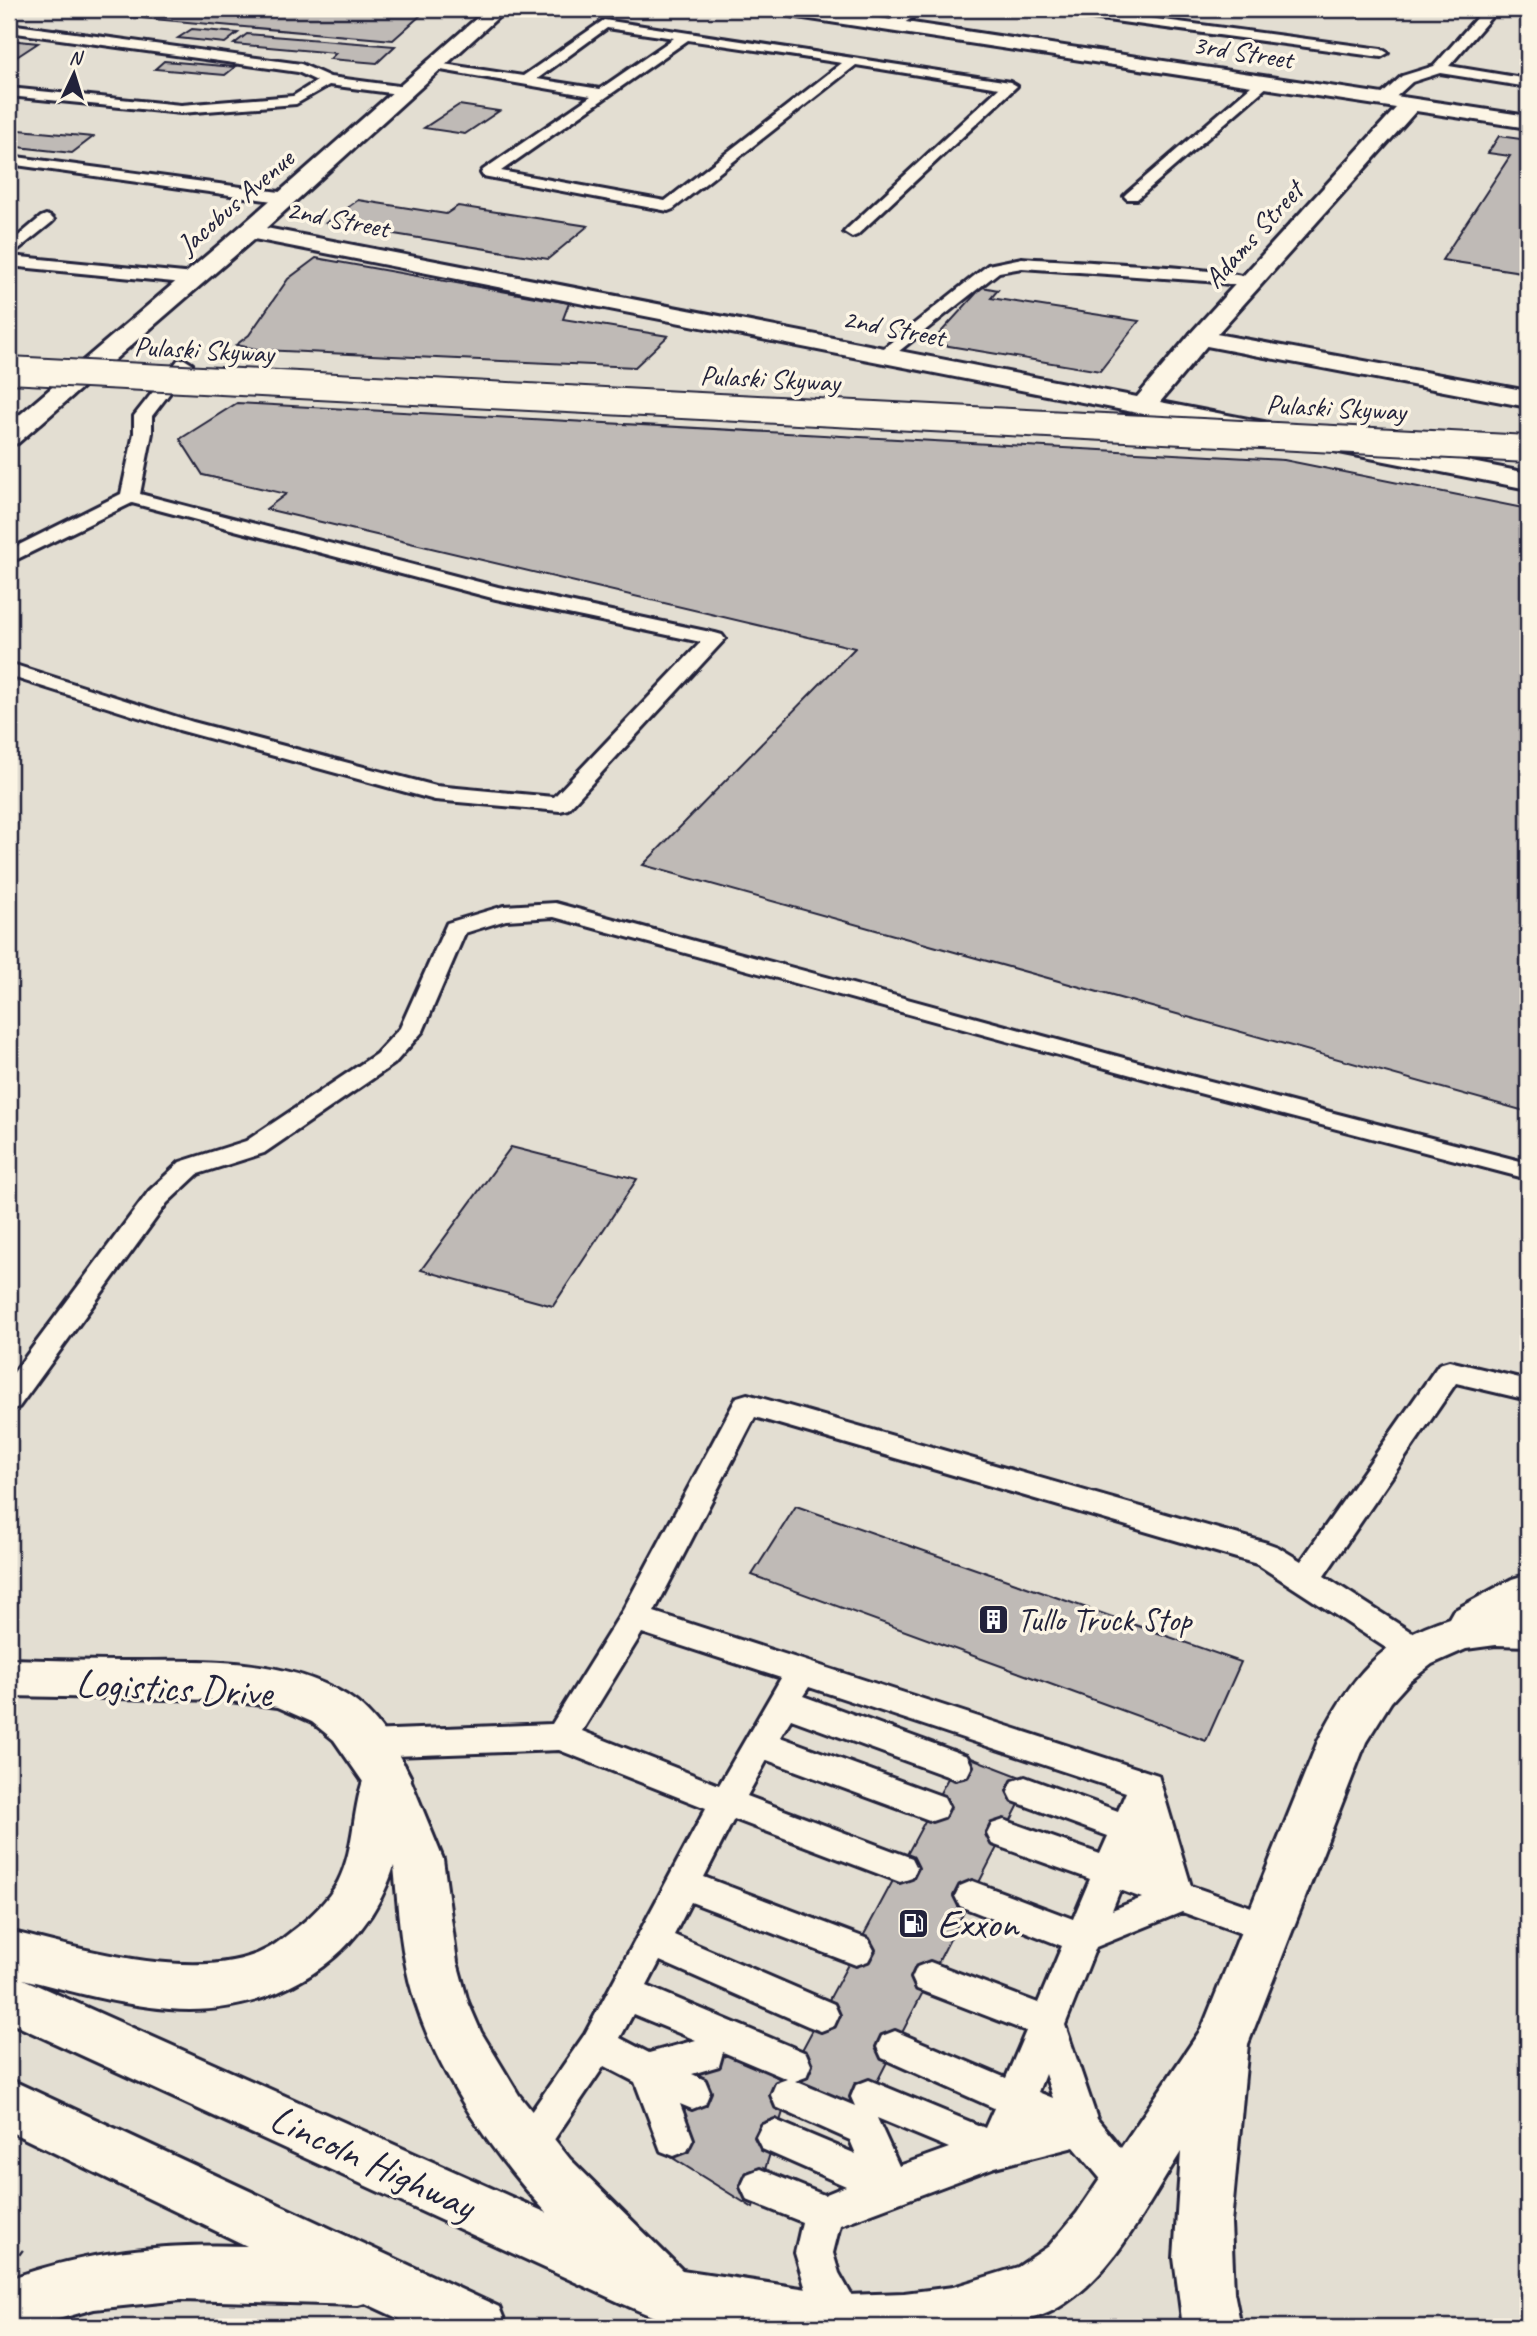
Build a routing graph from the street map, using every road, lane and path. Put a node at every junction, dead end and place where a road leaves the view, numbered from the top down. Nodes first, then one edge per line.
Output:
1 (498, 9) edge
2 (784, 9) edge
3 (920, 9) edge
4 (1055, 9) edge
5 (1519, 9) edge
6 (891, 25) junction
7 (9, 28) edge
8 (686, 36) junction
9 (1381, 53) dead end
10 (853, 61) junction
11 (435, 65) junction
12 (1439, 69) junction
13 (327, 81) junction
14 (525, 81) junction
15 (1264, 82) junction
16 (1528, 83) edge
17 (407, 91) junction
18 (9, 92) edge
19 (603, 94) junction
20 (1383, 101) junction
21 (1410, 105) junction
22 (1528, 122) edge
23 (9, 160) edge
24 (1132, 196) dead end
25 (287, 198) junction
26 (47, 220) dead end
27 (249, 231) junction
28 (852, 232) dead end
29 (12, 247) edge
30 (9, 261) edge
31 (194, 279) junction
32 (1250, 282) junction
33 (1200, 338) junction
34 (883, 355) junction
35 (9, 357) edge
36 (184, 364) dead end
37 (9, 370) edge
38 (1528, 399) edge
39 (1143, 407) junction
40 (10, 434) edge
41 (1528, 435) edge
42 (1528, 449) edge
43 (1528, 481) edge
44 (130, 497) junction
45 (9, 557) edge
46 (9, 669) edge
47 (1528, 1171) edge
48 (1528, 1390) edge
49 (9, 1400) edge
50 (1306, 1578) junction
51 (1528, 1591) edge
52 (635, 1618) junction
53 (1528, 1628) edge
54 (1435, 1641) junction
55 (801, 1672) junction
56 (9, 1677) edge
57 (785, 1703) junction
58 (561, 1737) junction
59 (762, 1744) junction
60 (377, 1761) junction
61 (955, 1766) dead end
62 (1146, 1785) junction
63 (1025, 1791) dead end
64 (726, 1802) junction
65 (932, 1807) dead end
66 (1127, 1829) junction
67 (1004, 1834) dead end
68 (900, 1868) dead end
69 (1109, 1872) junction
70 (683, 1884) junction
71 (972, 1896) dead end
72 (1180, 1898) junction
73 (1268, 1927) junction
74 (1081, 1938) junction
75 (654, 1942) junction
76 (856, 1950) dead end
77 (9, 1953) edge
78 (930, 1978) dead end
79 (626, 1994) junction
80 (9, 1997) edge
81 (821, 2015) dead end
82 (1046, 2022) junction
83 (1223, 2041) junction
84 (598, 2045) junction
85 (895, 2047) dead end
86 (706, 2054) dead end
87 (649, 2069) junction
88 (692, 2092) dead end
89 (869, 2097) dead end
90 (1015, 2099) junction
91 (9, 2105) edge
92 (1081, 2128) junction
93 (775, 2137) dead end
94 (674, 2139) dead end
95 (528, 2147) junction
96 (995, 2150) junction
97 (1127, 2183) junction
98 (760, 2187) dead end
99 (890, 2187) junction
100 (824, 2213) junction
101 (9, 2243) edge
102 (19, 2249) dead end
103 (376, 2279) junction
104 (668, 2296) junction
105 (9, 2307) edge
106 (848, 2323) junction
107 (478, 2327) edge
108 (735, 2327) edge
109 (1212, 2327) edge

1 - 11 main road, Jacobus Avenue
2 - 6 main road, 3rd Street
3 - 6 lane
4 - 9 lane
5 - 12 lane
6 - 15 main road, 3rd Street
7 - 13 lane
8 - 10 lane
8 - 14 lane
8 - 19 lane
10 - 19 lane
10 - 28 lane
11 - 14 lane
11 - 17 main road, Jacobus Avenue
12 - 16 lane
12 - 20 lane
13 - 17 lane
13 - 18 lane
14 - 19 lane
15 - 20 main road, 3rd Street
15 - 24 lane
17 - 25 main road, Jacobus Avenue
20 - 21 main road, 3rd Street
21 - 22 main road, 3rd Street
21 - 32 main road, Adams Street
23 - 25 lane
25 - 27 main road, Jacobus Avenue
26 - 29 lane
27 - 31 main road, Jacobus Avenue
27 - 34 main road, 2nd Street
30 - 31 lane
31 - 40 main road, Jacobus Avenue
32 - 33 main road, Adams Street
32 - 34 lane
33 - 38 main road
33 - 39 main road, Adams Street
34 - 39 main road, 2nd Street
35 - 41 main road, Pulaski Skyway
36 - 44 lane
37 - 42 main road, Pulaski Skyway, bridge
39 - 43 main road, 2nd Street
44 - 45 lane
44 - 46 lane
47 - 49 lane
48 - 50 lane
50 - 52 lane
50 - 54 lane
51 - 54 main road
52 - 55 lane
52 - 58 lane
53 - 54 main road
54 - 73 main road
55 - 57 lane
55 - 62 lane
56 - 60 main road, Logistics Drive
57 - 59 lane
57 - 61 lane
58 - 60 lane
58 - 64 lane
59 - 64 lane
59 - 65 lane
60 - 77 main road
60 - 95 main road
62 - 66 lane
62 - 72 lane
63 - 66 lane
64 - 68 lane
64 - 70 lane
66 - 69 lane
66 - 72 lane
67 - 69 lane
69 - 72 lane
69 - 74 lane
70 - 75 lane
70 - 76 lane
71 - 74 lane
72 - 73 lane
72 - 74 lane
73 - 83 main road
74 - 82 lane
75 - 79 lane
75 - 81 lane
78 - 82 lane
79 - 84 lane
79 - 99 lane
80 - 104 main road, Lincoln Highway
82 - 90 lane
82 - 92 lane
83 - 97 main road
83 - 109 main road
84 - 87 lane
84 - 95 lane
85 - 90 lane
86 - 87 lane
87 - 88 lane
87 - 94 lane
89 - 96 lane
90 - 92 lane
90 - 96 lane
91 - 103 main road
92 - 96 lane
92 - 97 lane
93 - 99 lane
95 - 104 main road
96 - 99 lane
97 - 106 main road
98 - 100 lane
99 - 100 lane
100 - 106 lane
101 - 102 path
103 - 105 main road
103 - 107 main road
104 - 106 main road
104 - 108 main road, Lincoln Highway

